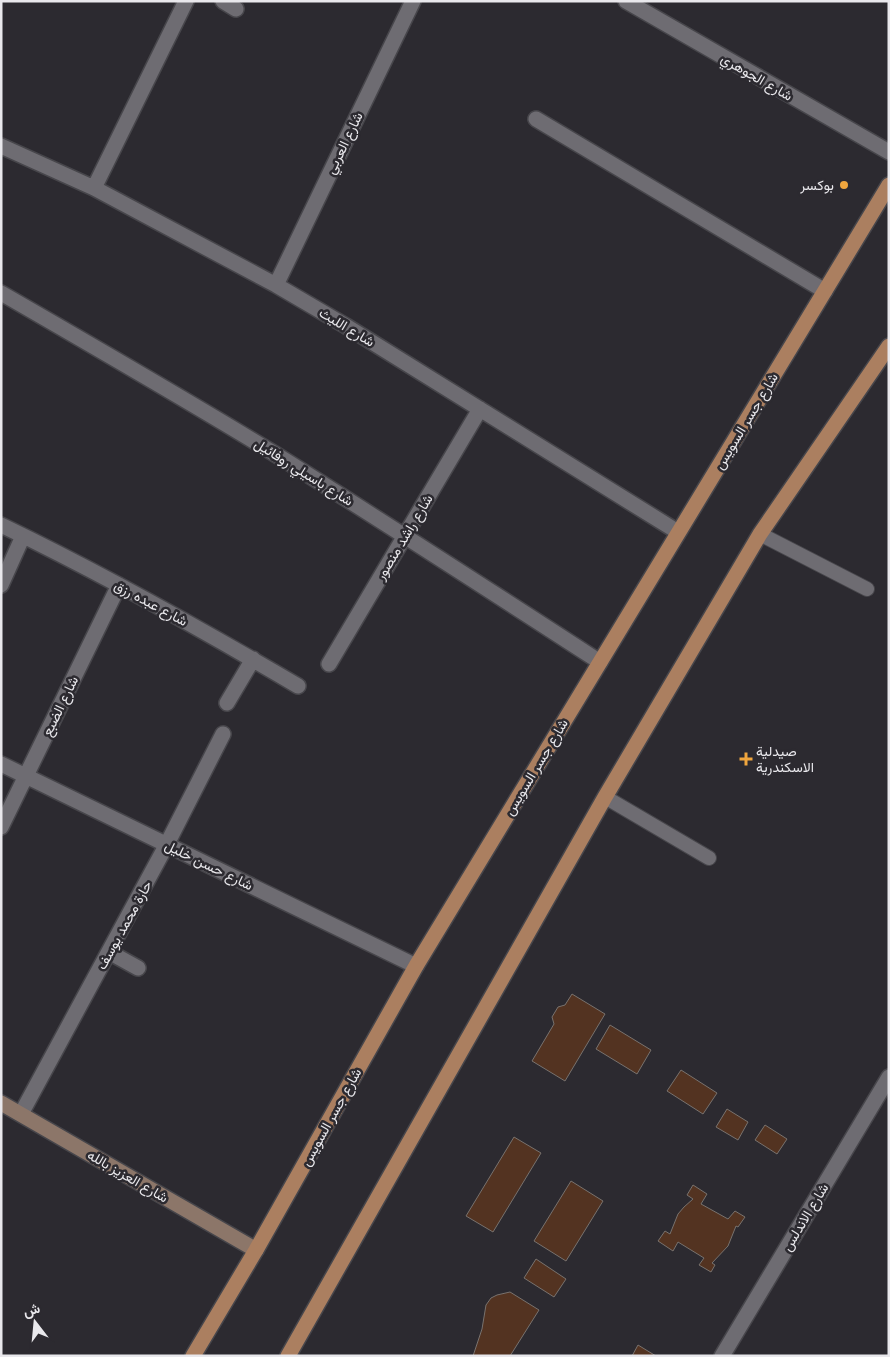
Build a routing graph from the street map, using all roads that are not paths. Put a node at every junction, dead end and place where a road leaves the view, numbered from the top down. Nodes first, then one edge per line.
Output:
1 (186, 1) edge
2 (223, 1) edge
3 (413, 1) edge
4 (626, 1) edge
5 (236, 10) dead end
6 (536, 120) dead end
7 (1, 146) edge
8 (889, 152) edge
9 (889, 185) edge
10 (94, 188) junction
11 (276, 285) junction
12 (825, 291) junction
13 (1, 293) edge
14 (889, 346) edge
15 (480, 409) junction
16 (1, 526) edge
17 (678, 532) junction
18 (760, 534) junction
19 (405, 535) junction
20 (23, 536) junction
21 (1, 585) edge
22 (119, 585) junction
23 (867, 589) dead end
24 (253, 659) junction
25 (600, 662) junction
26 (328, 664) dead end
27 (298, 686) dead end
28 (227, 703) dead end
29 (224, 734) dead end
30 (1, 764) edge
31 (26, 776) junction
32 (605, 798) junction
33 (1, 827) edge
34 (168, 844) junction
35 (709, 858) dead end
36 (109, 952) junction
37 (416, 966) junction
38 (138, 968) dead end
39 (889, 1077) edge
40 (1, 1103) edge
41 (21, 1114) junction
42 (256, 1250) junction
43 (193, 1356) edge
44 (288, 1356) edge
45 (722, 1356) edge

1 - 10 street
2 - 5 street
3 - 11 street, شارع العربي
4 - 8 street, شارع الجوهري
6 - 12 street
7 - 10 street, شارع الليث
9 - 12 main road, شارع جسر السويس
10 - 11 street, شارع الليث
11 - 15 street, شارع الليث
12 - 17 main road, شارع جسر السويس
13 - 19 street, شارع باسيلي روفائيل
14 - 18 main road
15 - 17 street, شارع الليث
15 - 19 street, شارع راشد منصور
16 - 20 street, شارع عبده رزق
17 - 25 main road, شارع جسر السويس
18 - 23 lane
18 - 32 main road
19 - 25 street, شارع باسيلي روفائيل
19 - 26 street, شارع راشد منصور
20 - 21 street
20 - 22 street, شارع عبده رزق
22 - 24 street, شارع عبده رزق
22 - 31 street, شارع الضبع
24 - 27 street, شارع عبده رزق
24 - 28 street
25 - 37 main road, شارع جسر السويس
29 - 34 street, حارة محمد يوسف
30 - 31 street, شارع حسن خليل
31 - 33 street, شارع الضبع
31 - 34 street, شارع حسن خليل
32 - 35 lane
32 - 44 main road
34 - 36 street, حارة محمد يوسف
34 - 37 street, شارع حسن خليل
36 - 38 street
36 - 41 street, حارة محمد يوسف
37 - 42 main road, شارع جسر السويس
39 - 45 street, شارع الاندلس
40 - 41 main road, شارع العزيز بالله
41 - 42 main road, شارع العزيز بالله
42 - 43 main road, شارع جسر السويس

